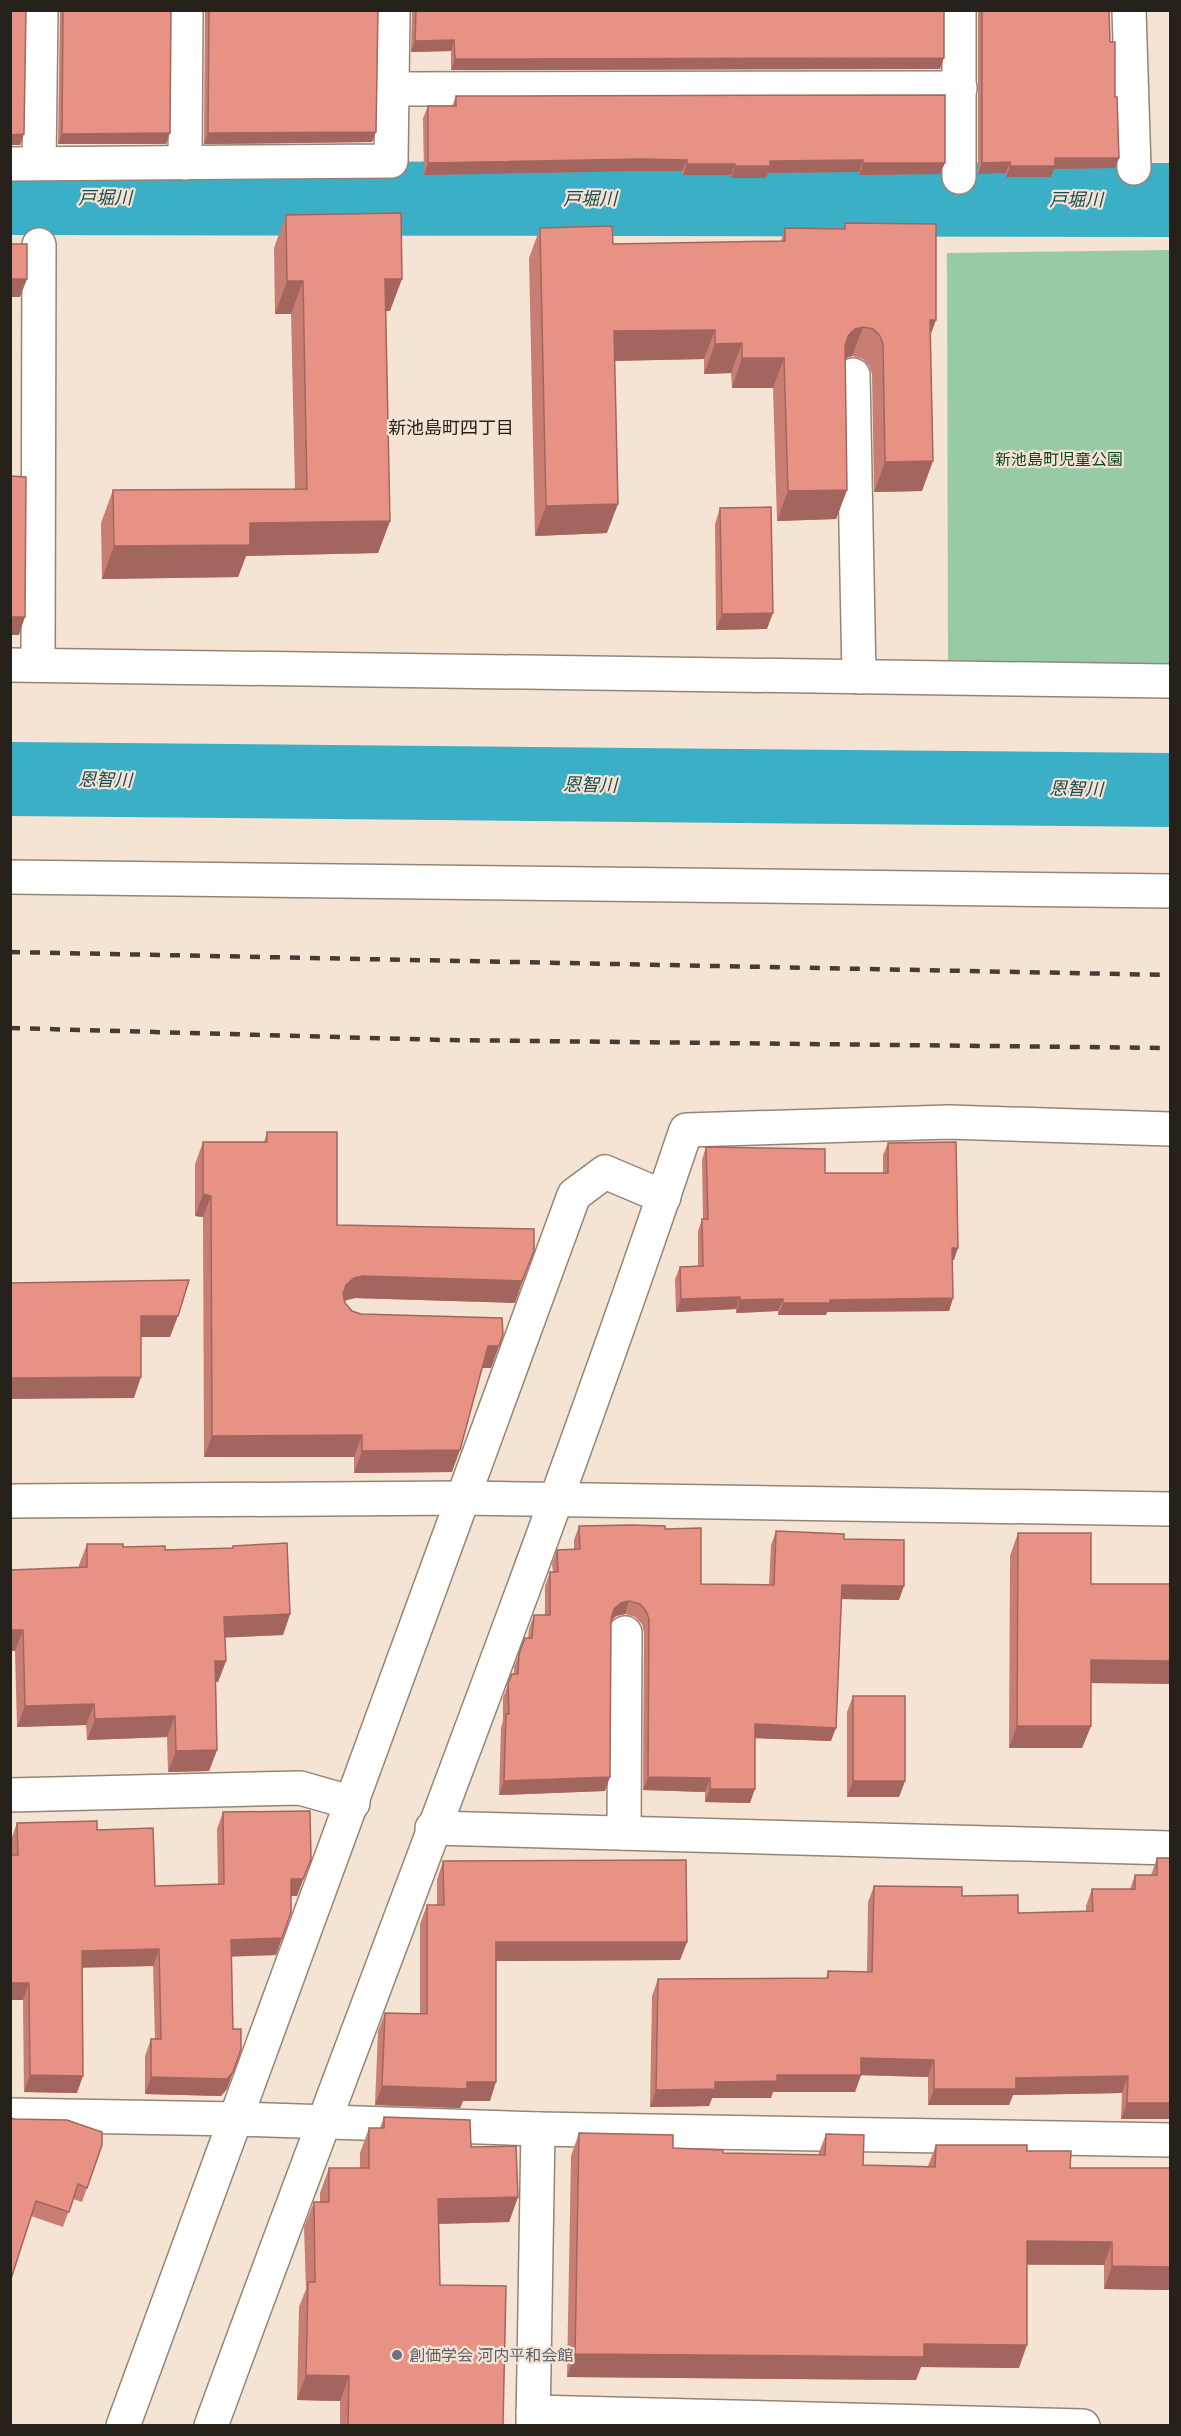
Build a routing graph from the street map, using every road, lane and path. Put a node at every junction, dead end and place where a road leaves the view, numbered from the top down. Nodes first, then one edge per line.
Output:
1 (41, 10) edge
2 (186, 10) edge
3 (393, 10) edge
4 (959, 10) edge
5 (1129, 10) edge
6 (960, 88) junction
7 (392, 89) junction
8 (25, 163) edge
9 (185, 163) junction
10 (1134, 168) dead end
11 (959, 177) dead end
12 (39, 245) dead end
13 (853, 375) dead end
14 (24, 665) edge
15 (859, 677) junction
16 (1170, 681) edge
17 (10, 877) edge
18 (1170, 891) edge
19 (1170, 1129) edge
20 (664, 1197) junction
21 (493, 1321) edge
22 (528, 1322) junction
23 (464, 1498) junction
24 (556, 1499) junction
25 (10, 1501) edge
26 (1170, 1509) edge
27 (625, 1633) dead end
28 (10, 1795) edge
29 (352, 1803) junction
30 (432, 1828) junction
31 (624, 1833) junction
32 (1170, 1848) edge
33 (10, 2115) edge
34 (237, 2119) junction
35 (321, 2123) junction
36 (538, 2129) junction
37 (1170, 2140) edge
38 (533, 2419) edge
39 (880, 2424) edge
40 (123, 2426) edge
41 (211, 2426) edge
42 (1083, 2426) edge

1 - 8 street
2 - 9 street
3 - 7 street
4 - 6 street
5 - 10 street
6 - 7 street
6 - 11 street
7 - 9 street
8 - 9 street
12 - 14 street
13 - 15 street
14 - 15 street
15 - 16 street
17 - 18 street
19 - 20 street
20 - 22 street
20 - 24 street
21 - 22 street
22 - 23 street
23 - 24 street
23 - 25 street
23 - 29 street
24 - 26 street
24 - 30 street
27 - 31 street
28 - 29 street
29 - 34 street
30 - 31 street
30 - 35 street
31 - 32 street
33 - 34 street
34 - 35 street
34 - 40 street
35 - 36 street
35 - 41 street
36 - 37 street
36 - 38 street
38 - 39 street
39 - 42 street

